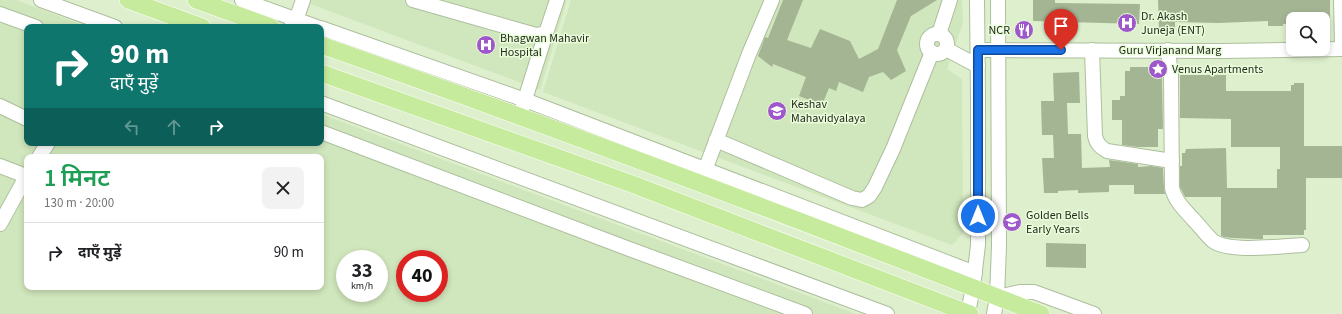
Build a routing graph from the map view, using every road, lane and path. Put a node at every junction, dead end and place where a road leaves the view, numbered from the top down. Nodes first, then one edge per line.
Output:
1 (41, 0) edge
2 (128, 0) edge
3 (196, 0) edge
4 (242, 0) edge
5 (303, 0) edge
6 (413, 0) edge
7 (557, 0) edge
8 (772, 0) edge
9 (950, 0) edge
10 (977, 0) edge
11 (998, 0) edge
12 (1341, 0) edge
13 (220, 4) edge
14 (0, 14) edge
15 (294, 23) edge
16 (28, 24) edge
17 (107, 24) edge
18 (194, 24) edge
19 (264, 24) edge
20 (324, 29) edge
21 (546, 33) junction
22 (1342, 45) edge
23 (324, 46) edge
24 (1342, 49) edge
25 (978, 50) junction
26 (998, 50) junction
27 (1092, 50) junction
28 (1168, 50) junction
29 (939, 51) junction
30 (978, 66) junction
31 (324, 73) edge
32 (324, 104) edge
33 (0, 106) edge
34 (522, 108) junction
35 (24, 118) edge
36 (324, 133) edge
37 (716, 140) junction
38 (1172, 161) junction
39 (0, 166) edge
40 (24, 174) edge
41 (703, 176) junction
42 (24, 180) edge
43 (0, 224) edge
44 (1302, 246) dead end
45 (974, 280) junction
46 (997, 297) junction
47 (805, 314) edge
48 (887, 314) edge
49 (969, 314) edge
50 (994, 314) edge
51 (1041, 314) edge
52 (1094, 314) edge

1 - 17 street
2 - 18 main road
3 - 13 main road
4 - 15 street
5 - 15 street
6 - 21 street
7 - 21 street
8 - 37 street
9 - 29 street
10 - 25 street
11 - 26 street
12 - 22 street
13 - 19 main road
14 - 16 street
20 - 34 street
21 - 34 street
23 - 34 main road
24 - 28 street, Guru Virjanand Marg
25 - 26 street, Guru Virjanand Marg
25 - 30 street
26 - 27 street, Guru Virjanand Marg
26 - 46 street
27 - 28 street, Guru Virjanand Marg
27 - 38 street
28 - 38 street
29 - 30 street
29 - 37 street
30 - 45 street
31 - 49 main road
32 - 48 street
33 - 35 street
34 - 41 main road
36 - 47 street
37 - 41 street
38 - 44 street
39 - 40 street
41 - 45 main road
42 - 43 street
45 - 46 main road
45 - 49 street
46 - 50 street
46 - 51 main road
46 - 52 street

